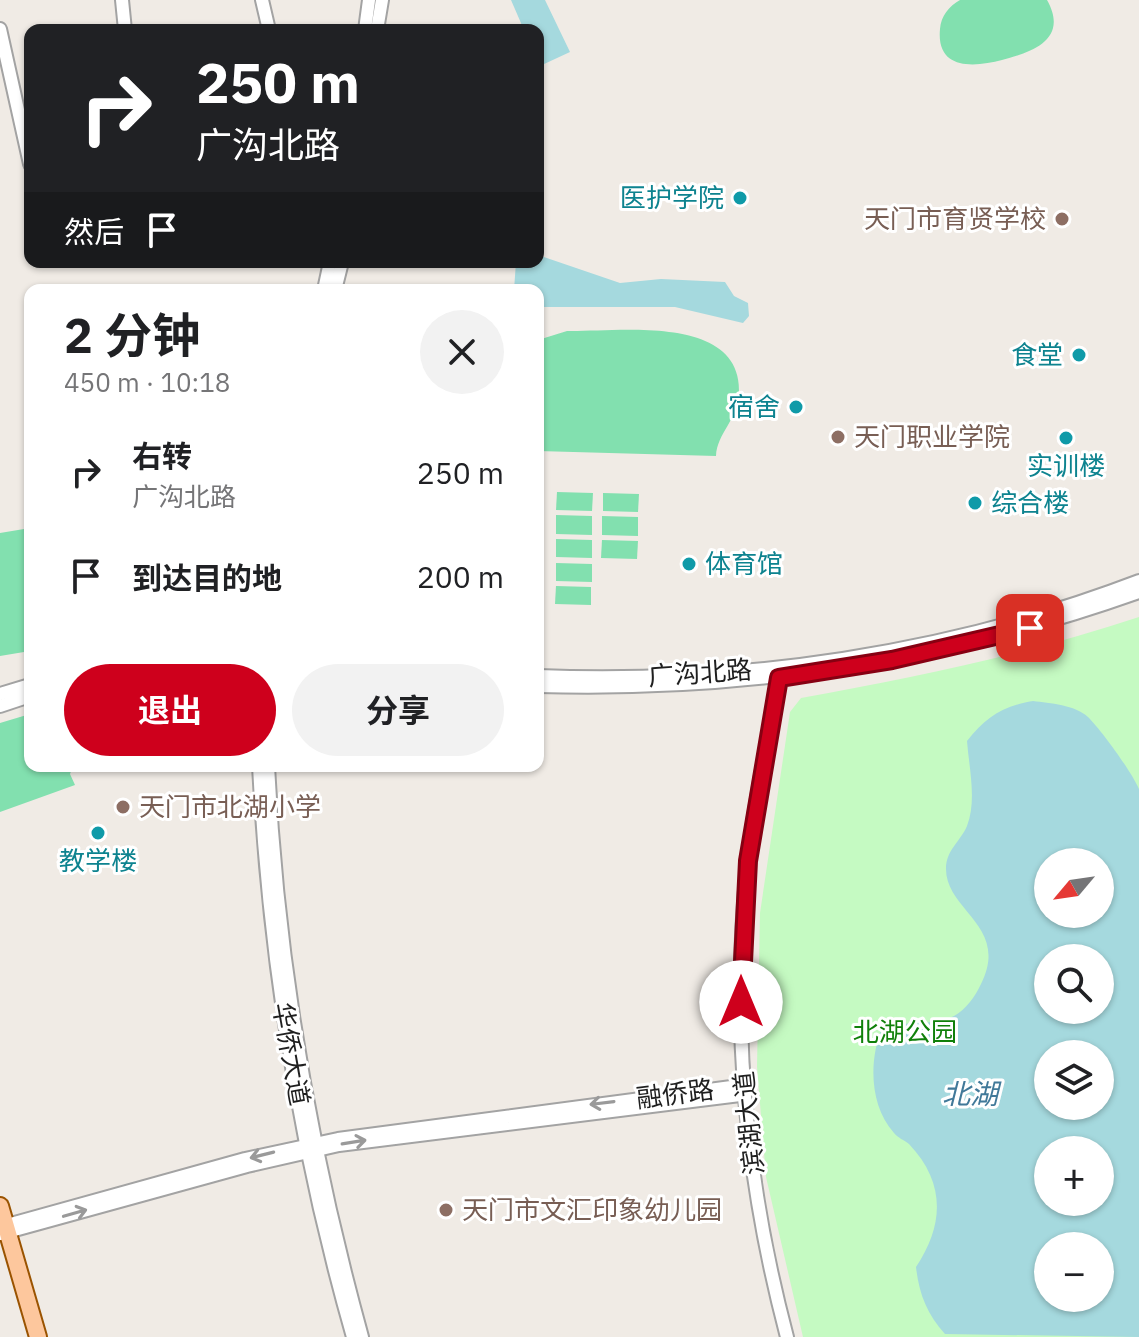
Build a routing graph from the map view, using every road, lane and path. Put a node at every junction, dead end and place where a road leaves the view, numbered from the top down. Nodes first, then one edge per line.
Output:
1 (122, 0) edge
2 (262, 0) edge
3 (369, 0) edge
4 (382, 0) edge
5 (124, 24) edge
6 (268, 24) edge
7 (366, 24) edge
8 (378, 24) edge
9 (0, 29) edge
10 (24, 137) edge
11 (1139, 581) edge
12 (1139, 592) edge
13 (776, 673) junction
14 (544, 676) edge
15 (544, 686) edge
16 (24, 687) edge
17 (0, 694) edge
18 (24, 698) edge
19 (0, 706) edge
20 (260, 772) edge
21 (269, 772) edge
22 (741, 1090) junction
23 (313, 1147) junction
24 (0, 1206) edge
25 (3, 1233) edge
26 (27, 1337) edge
27 (38, 1337) edge
28 (353, 1337) edge
29 (362, 1337) edge
30 (784, 1337) edge

1 - 5 street
2 - 6 street
3 - 7 street
4 - 8 street
9 - 10 street
11 - 13 street, 广沟北路
12 - 13 street, 广沟北路
13 - 14 street, 广沟北路
13 - 15 street, 广沟北路
13 - 22 street, 滨湖大道
16 - 17 street
18 - 19 street
20 - 23 street, 华侨大道
21 - 23 street, 华侨大道
22 - 23 street, 融侨路
22 - 30 street, 滨湖大道
23 - 25 street, 融侨路
23 - 28 street, 华侨大道
23 - 29 street, 华侨大道
24 - 25 main road
25 - 26 main road
25 - 27 main road

